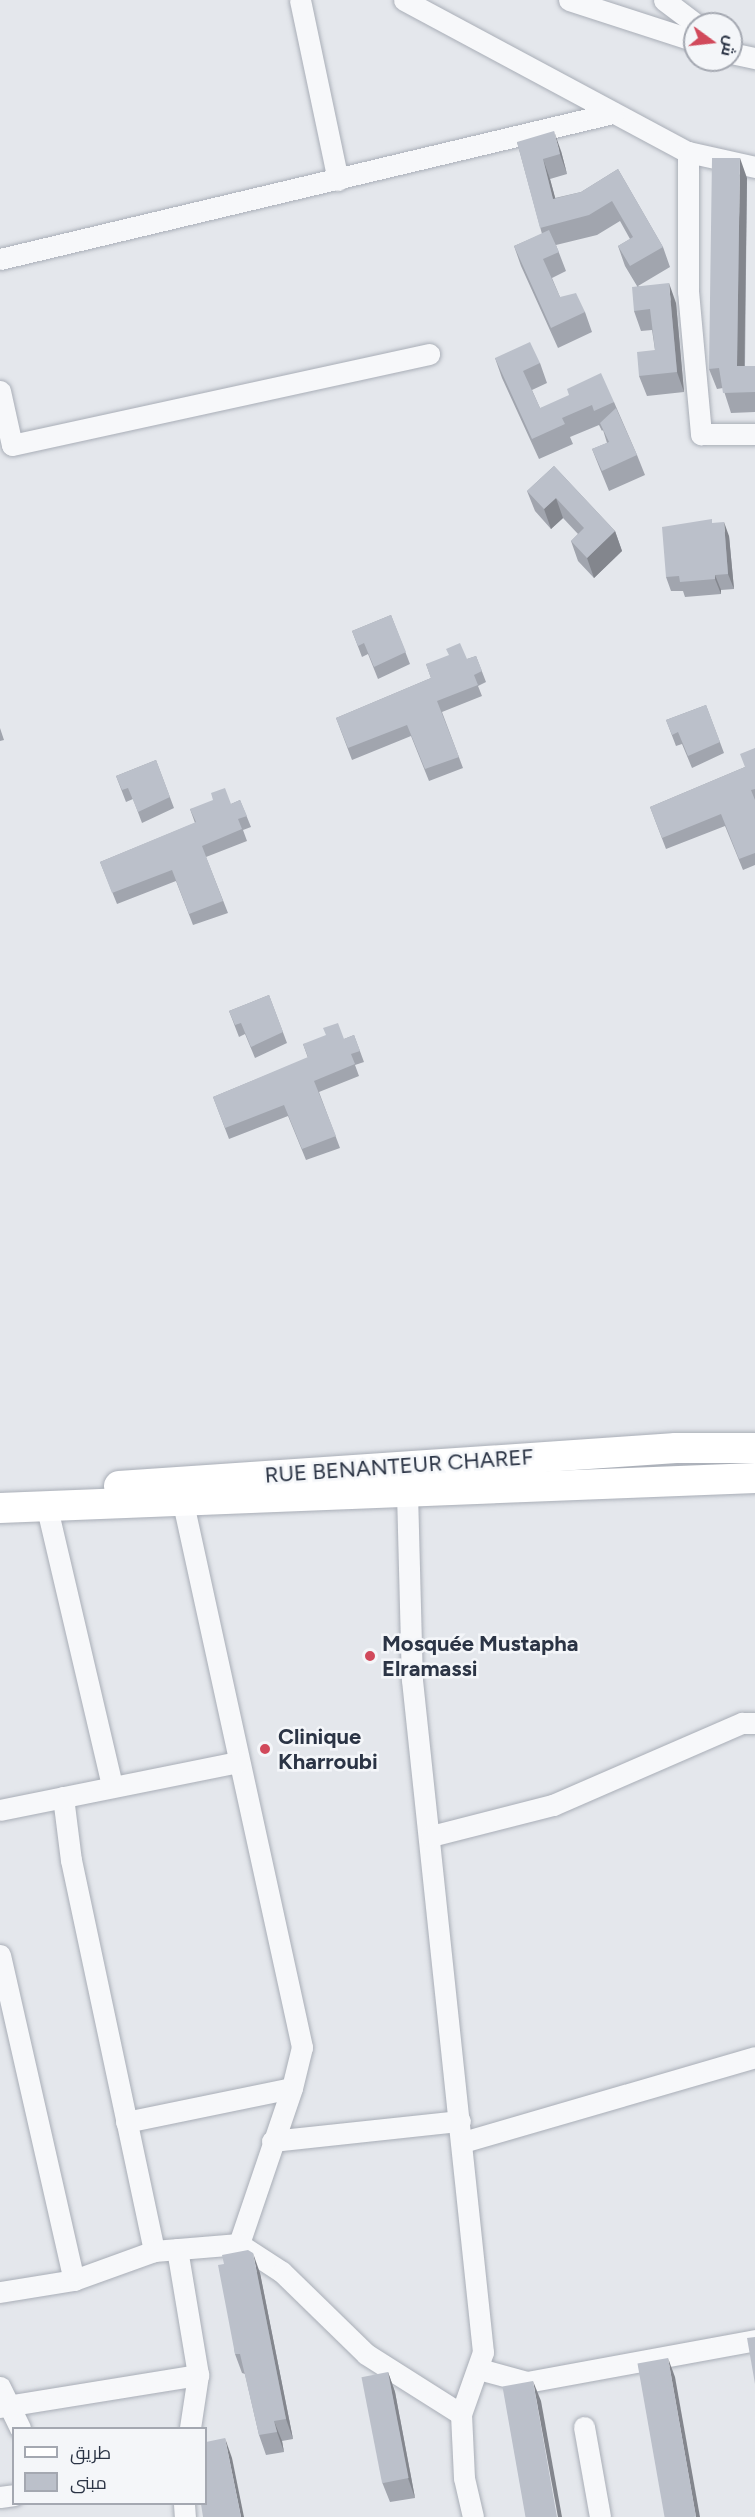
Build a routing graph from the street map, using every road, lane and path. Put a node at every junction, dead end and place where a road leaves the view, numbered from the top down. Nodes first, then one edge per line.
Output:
1 (300, 0) edge
2 (404, 0) edge
3 (569, 0) edge
4 (664, 0) edge
5 (683, 14) edge
6 (683, 37) edge
7 (613, 113) junction
8 (688, 152) junction
9 (755, 167) edge
10 (338, 180) junction
11 (0, 259) edge
12 (429, 354) dead end
13 (0, 391) edge
14 (755, 434) edge
15 (755, 1448) edge
16 (755, 1478) edge
17 (407, 1492) junction
18 (183, 1503) junction
19 (46, 1504) junction
20 (0, 1509) edge
21 (755, 1723) edge
22 (238, 1762) junction
23 (112, 1785) junction
24 (63, 1797) junction
25 (0, 1810) edge
26 (431, 1836) junction
27 (0, 1955) edge
28 (755, 2057) edge
29 (292, 2088) junction
30 (126, 2122) junction
31 (461, 2131) junction
32 (272, 2141) junction
33 (239, 2244) junction
34 (177, 2249) junction
35 (154, 2251) junction
36 (74, 2280) junction
37 (0, 2292) edge
38 (755, 2340) edge
39 (479, 2369) junction
40 (198, 2375) junction
41 (0, 2387) edge
42 (5, 2406) edge
43 (461, 2414) junction
44 (19, 2427) edge
45 (190, 2427) edge
46 (585, 2427) dead end
47 (472, 2517) edge
48 (600, 2517) edge

1 - 10 street
2 - 7 street
3 - 6 street
4 - 5 street
7 - 8 street
7 - 10 street
8 - 9 street
8 - 14 street
10 - 11 street
12 - 13 street
15 - 19 main road, RUE BENANTEUR CHAREF
16 - 17 main road, RUE BENANTEUR CHAREF
17 - 18 main road, RUE BENANTEUR CHAREF
17 - 26 street
18 - 19 main road, RUE BENANTEUR CHAREF
18 - 22 street
19 - 20 main road, RUE BENANTEUR CHAREF
19 - 23 street
21 - 26 street
22 - 23 street
22 - 29 street
23 - 24 street
24 - 25 street
24 - 30 street
26 - 31 street
27 - 36 street
28 - 31 street
29 - 30 street
29 - 32 street
30 - 35 street
31 - 32 street
31 - 39 street
32 - 33 street
33 - 34 street
33 - 43 street
34 - 35 street
34 - 40 street
35 - 36 street
36 - 37 street
38 - 39 street
39 - 43 street
40 - 42 street
40 - 45 street
41 - 42 street
42 - 44 street
43 - 47 street
46 - 48 street

